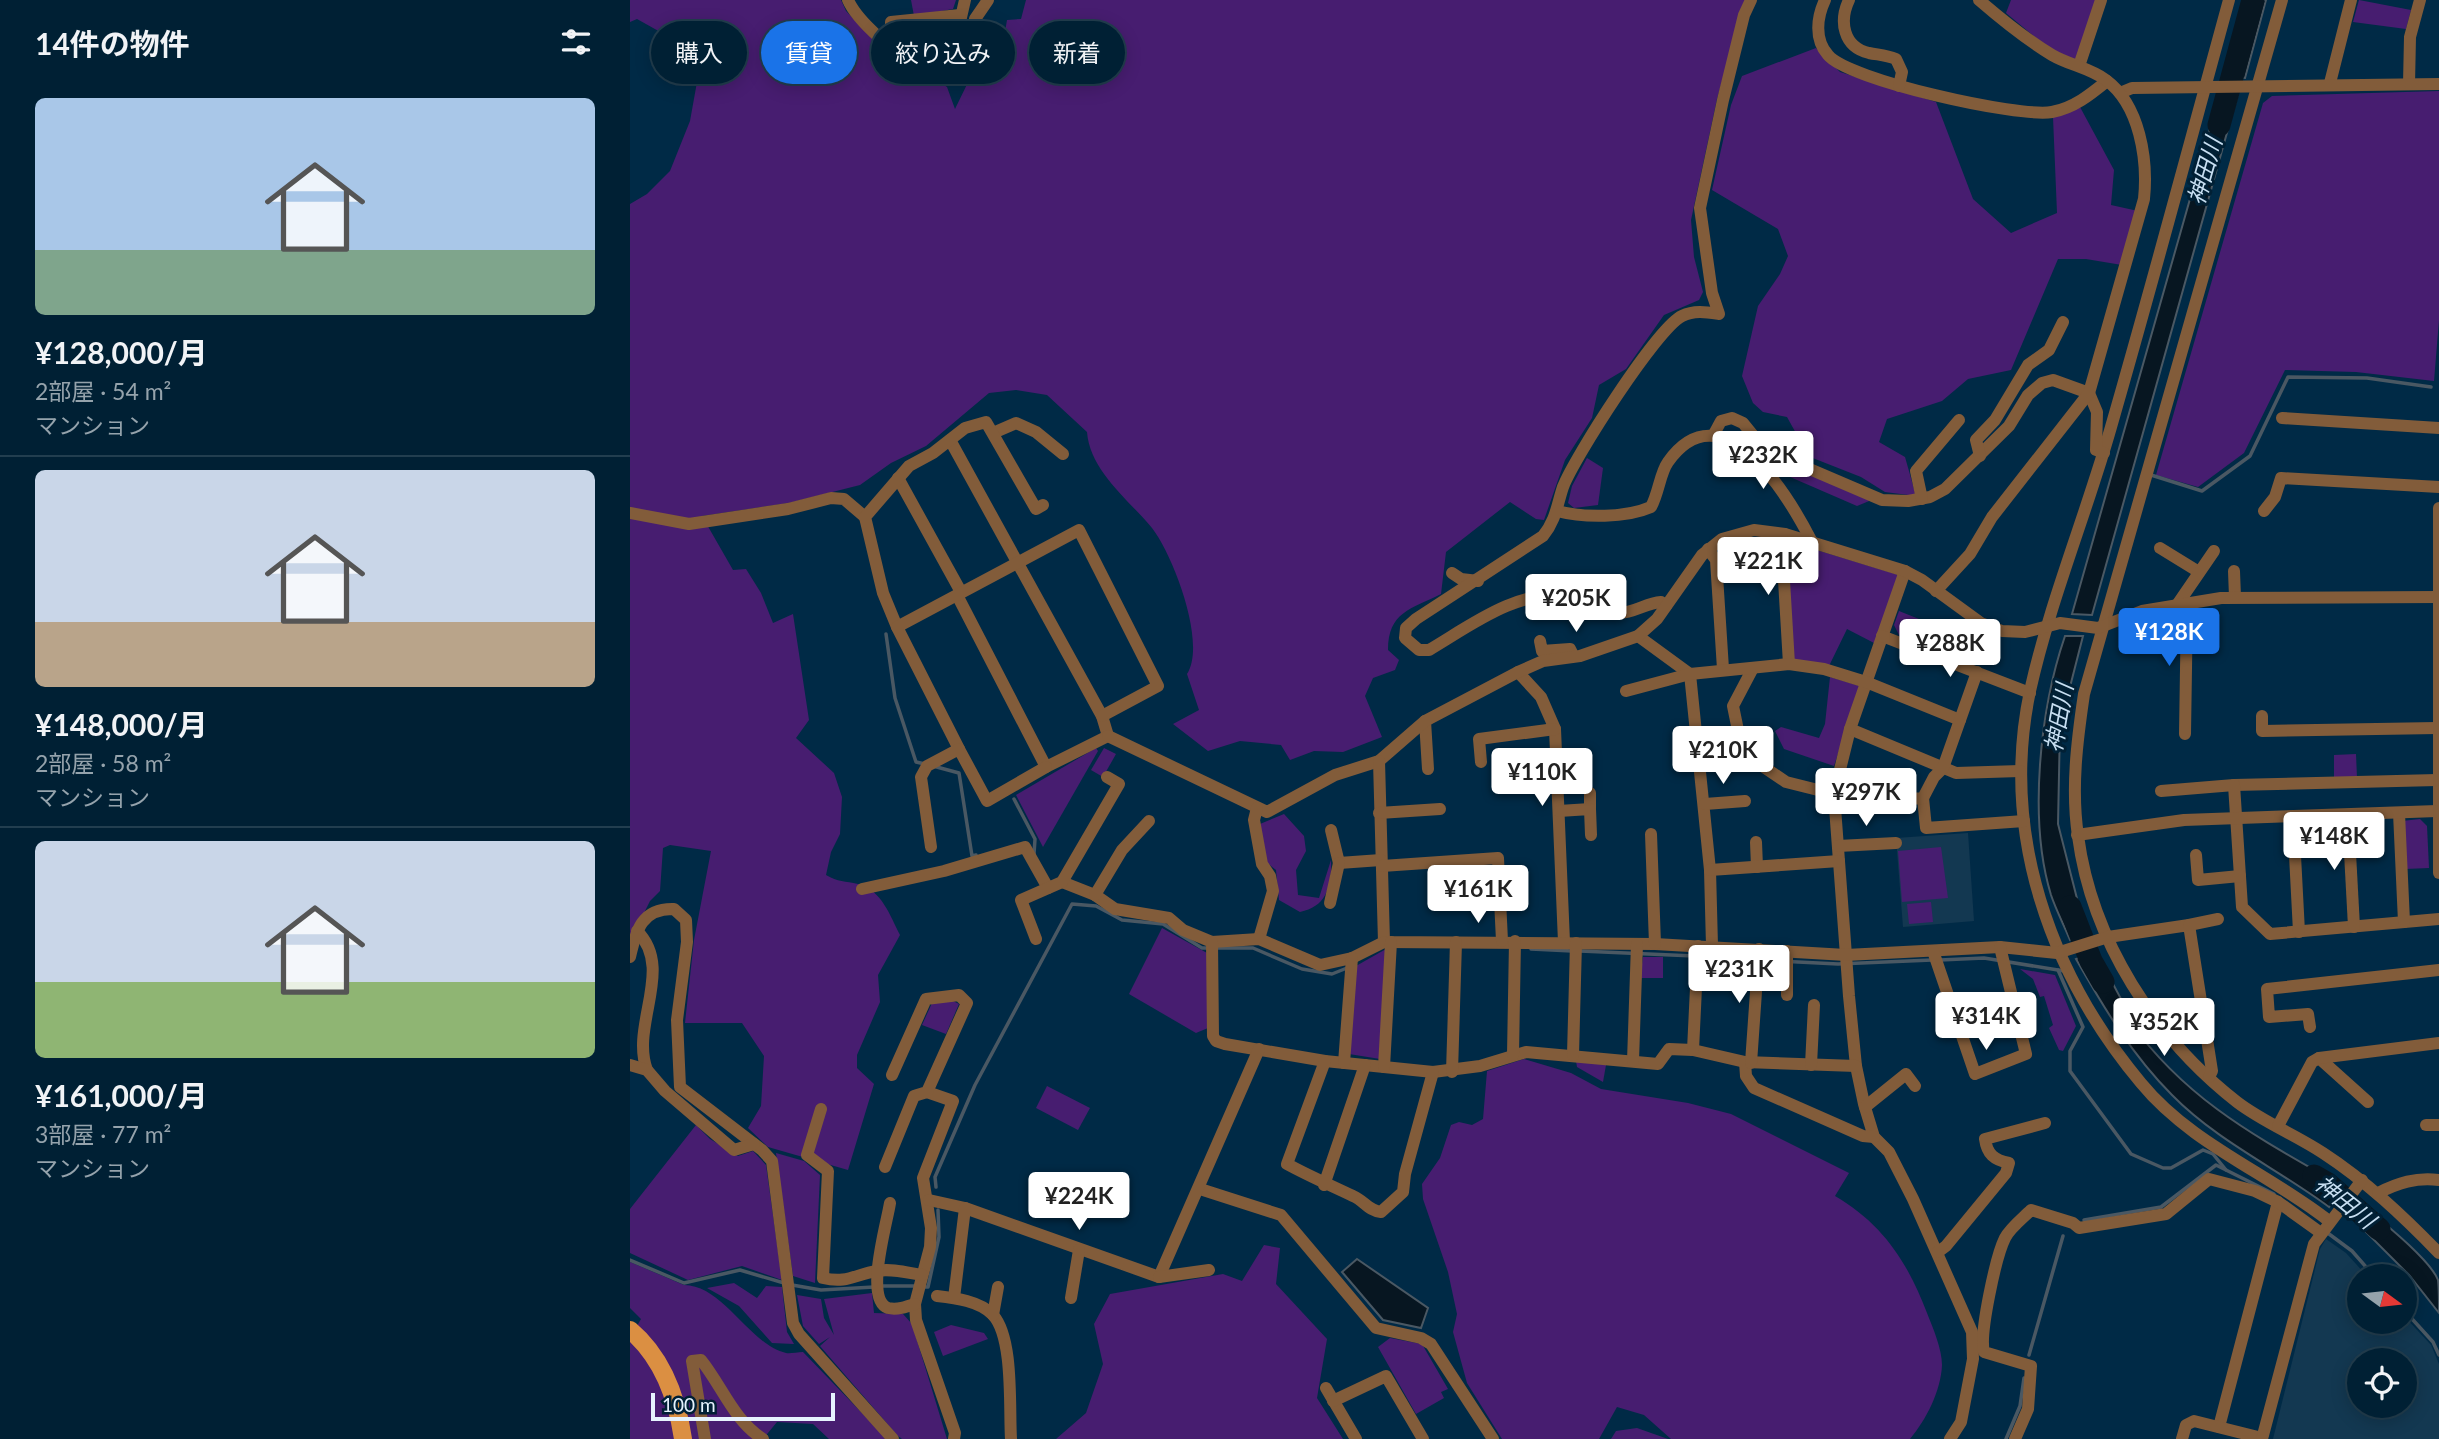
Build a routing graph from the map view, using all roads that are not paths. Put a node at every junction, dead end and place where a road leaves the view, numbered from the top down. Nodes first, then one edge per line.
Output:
1 (848, 0) edge
2 (975, 0) edge
3 (988, 0) edge
4 (1751, 0) edge
5 (1825, 0) edge
6 (1849, 0) edge
7 (1979, 0) edge
8 (2101, 0) edge
9 (2229, 0) edge
10 (2282, 0) edge
11 (2350, 0) edge
12 (2420, 0) edge
13 (962, 8) edge
14 (896, 21) edge
15 (975, 21) edge
16 (871, 29) edge
17 (2079, 66) junction
18 (2107, 81) junction
19 (2330, 83) junction
20 (2409, 83) junction
21 (2439, 84) edge
22 (2208, 85) junction
23 (2257, 85) junction
24 (1899, 86) junction
25 (2120, 93) junction
26 (2063, 322) dead end
27 (2089, 393) junction
28 (2282, 418) dead end
29 (1959, 420) dead end
30 (2439, 428) edge
31 (993, 433) junction
32 (1714, 434) junction
33 (950, 440) junction
34 (2104, 453) junction
35 (1063, 454) dead end
36 (1980, 456) junction
37 (898, 478) junction
38 (2439, 487) edge
39 (1922, 499) junction
40 (1044, 505) dead end
41 (2439, 508) edge
42 (1557, 511) junction
43 (2263, 511) dead end
44 (630, 513) edge
45 (865, 517) junction
46 (1785, 534) junction
47 (1812, 541) junction
48 (2160, 548) dead end
49 (1709, 550) junction
50 (2214, 551) dead end
51 (1017, 562) junction
52 (2438, 565) edge
53 (2234, 570) dead end
54 (1905, 571) junction
55 (2199, 572) junction
56 (1452, 573) dead end
57 (1478, 581) junction
58 (1936, 590) junction
59 (959, 594) junction
60 (2439, 596) edge
61 (2235, 597) junction
62 (2182, 604) junction
63 (1666, 606) junction
64 (897, 627) junction
65 (2047, 627) junction
66 (2101, 627) junction
67 (1638, 636) junction
68 (1882, 636) junction
69 (1540, 641) dead end
70 (1574, 656) junction
71 (1789, 664) junction
72 (1753, 668) junction
73 (1723, 669) junction
74 (1518, 672) junction
75 (1977, 672) junction
76 (1690, 674) junction
77 (1866, 682) junction
78 (1626, 691) dead end
79 (2030, 692) junction
80 (1102, 716) junction
81 (2262, 716) dead end
82 (1960, 720) junction
83 (1424, 722) junction
84 (2437, 728) edge
85 (1555, 729) junction
86 (1850, 729) junction
87 (2185, 734) dead end
88 (1108, 736) junction
89 (960, 749) junction
90 (1379, 761) junction
91 (1481, 762) dead end
92 (1046, 767) junction
93 (1943, 768) junction
94 (1428, 769) dead end
95 (2020, 771) junction
96 (1107, 777) dead end
97 (2437, 780) junction
98 (2234, 785) junction
99 (2161, 790) dead end
100 (1590, 793) dead end
101 (1923, 798) junction
102 (1834, 800) junction
103 (1745, 801) dead end
104 (1704, 804) junction
105 (1257, 808) junction
106 (1440, 809) dead end
107 (1590, 809) junction
108 (1559, 811) junction
109 (2437, 811) junction
110 (1379, 813) junction
111 (2399, 813) junction
112 (2348, 816) junction
113 (2293, 817) junction
114 (2235, 819) junction
115 (1149, 821) dead end
116 (2024, 821) junction
117 (1331, 830) dead end
118 (1651, 834) dead end
119 (1591, 835) dead end
120 (2077, 835) junction
121 (1756, 842) dead end
122 (1896, 843) dead end
123 (1838, 846) junction
124 (931, 848) dead end
125 (2196, 855) dead end
126 (1839, 862) junction
127 (1339, 863) junction
128 (1382, 863) junction
129 (1757, 867) junction
130 (1710, 870) junction
131 (2439, 873) edge
132 (2240, 876) junction
133 (1062, 882) junction
134 (1048, 888) junction
135 (862, 889) dead end
136 (1095, 895) junction
137 (1330, 903) dead end
138 (2218, 919) dead end
139 (2439, 919) edge
140 (2404, 922) junction
141 (2189, 926) junction
142 (2354, 927) junction
143 (637, 931) junction
144 (2299, 932) junction
145 (2105, 938) junction
146 (1036, 939) dead end
147 (1259, 939) junction
148 (1508, 941) junction
149 (1212, 942) junction
150 (1456, 942) junction
151 (1570, 943) junction
152 (1637, 944) junction
153 (1655, 944) junction
154 (1389, 946) junction
155 (1698, 946) junction
156 (1712, 946) junction
157 (1759, 949) junction
158 (1787, 951) junction
159 (2059, 953) junction
160 (630, 957) edge
161 (2002, 957) junction
162 (1935, 959) junction
163 (1846, 961) junction
164 (1352, 965) junction
165 (2439, 970) edge
166 (1787, 995) dead end
167 (1814, 1005) dead end
168 (2311, 1027) dead end
169 (2439, 1043) edge
170 (1259, 1049) junction
171 (1693, 1050) junction
172 (1513, 1055) junction
173 (1573, 1055) junction
174 (2319, 1058) junction
175 (1325, 1061) junction
176 (1633, 1061) junction
177 (1748, 1062) junction
178 (1344, 1063) junction
179 (630, 1065) edge
180 (1365, 1065) junction
181 (1811, 1065) junction
182 (1856, 1066) junction
183 (1384, 1067) junction
184 (647, 1070) junction
185 (1433, 1072) junction
186 (1452, 1072) junction
187 (892, 1075) dead end
188 (2209, 1077) junction
189 (1915, 1086) dead end
190 (927, 1092) junction
191 (2368, 1102) dead end
192 (1865, 1107) junction
193 (821, 1109) dead end
194 (2045, 1123) dead end
195 (2278, 1126) junction
196 (1874, 1137) junction
197 (754, 1144) junction
198 (885, 1167) dead end
199 (2439, 1180) edge
200 (2360, 1183) junction
201 (1324, 1185) junction
202 (1200, 1189) junction
203 (2378, 1193) junction
204 (929, 1200) junction
205 (2278, 1202) junction
206 (890, 1203) dead end
207 (965, 1208) junction
208 (2331, 1219) junction
209 (2320, 1233) junction
210 (1079, 1250) junction
211 (1938, 1252) junction
212 (2439, 1253) edge
213 (1209, 1270) dead end
214 (877, 1275) junction
215 (922, 1275) junction
216 (1159, 1277) junction
217 (998, 1287) dead end
218 (937, 1296) dead end
219 (954, 1298) junction
220 (1072, 1298) dead end
221 (915, 1304) junction
222 (993, 1315) junction
223 (630, 1330) edge
224 (1326, 1388) dead end
225 (1333, 1401) junction
226 (2219, 1427) junction
227 (2262, 1438) edge
228 (683, 1439) edge
229 (705, 1439) edge
230 (763, 1439) edge
231 (893, 1439) edge
232 (954, 1439) edge
233 (1011, 1439) edge
234 (1356, 1439) edge
235 (1423, 1439) edge
236 (1493, 1439) edge
237 (1950, 1439) edge
238 (2015, 1439) edge
239 (2182, 1439) edge

1 - 16 street
2 - 13 street
3 - 15 street
4 - 42 street
5 - 24 street
6 - 24 street
7 - 17 street
8 - 17 street
9 - 22 street
10 - 23 street
11 - 19 street
12 - 20 street
13 - 14 street
17 - 18 street
18 - 24 street
18 - 25 street
19 - 20 street
19 - 23 street
20 - 21 street
22 - 23 street
22 - 25 street
22 - 34 street
23 - 66 street
25 - 27 street
26 - 36 street
27 - 34 street
27 - 36 street
27 - 58 street
28 - 30 street
29 - 39 street
31 - 33 street
31 - 35 street
31 - 40 street
32 - 39 street
32 - 42 street
32 - 47 street
33 - 37 street
33 - 51 street
34 - 65 street
36 - 39 street
37 - 45 street
37 - 59 street
38 - 43 street
41 - 52 street
42 - 57 street
44 - 45 street
45 - 64 street
46 - 47 street
46 - 49 street
46 - 71 street
47 - 54 street
48 - 55 street
49 - 63 street
49 - 73 street
50 - 55 street
51 - 59 street
51 - 80 street
51 - 80 street
52 - 60 street
53 - 61 street
54 - 58 street
54 - 68 street
55 - 62 street
56 - 57 street
57 - 63 street
58 - 65 street
59 - 64 street
59 - 92 street
60 - 61 street
60 - 84 street
61 - 62 street
62 - 66 street
62 - 87 street
63 - 67 street
64 - 89 street
65 - 66 street
65 - 79 street
66 - 120 street
67 - 70 street
67 - 76 street
68 - 75 street
68 - 77 street
69 - 70 street
70 - 74 street
71 - 72 street
71 - 77 street
72 - 73 street
72 - 102 street
73 - 76 street
74 - 83 street
74 - 85 street
75 - 79 street
75 - 82 street
76 - 78 street
76 - 104 street
77 - 82 street
77 - 86 street
79 - 95 street
80 - 88 street
81 - 84 street
82 - 93 street
83 - 90 street
83 - 94 street
84 - 97 street
85 - 91 street
85 - 108 street
86 - 93 street
86 - 102 street
88 - 92 street
88 - 105 street
89 - 92 street
89 - 124 street
90 - 105 street
90 - 110 street
93 - 95 street
93 - 101 street
95 - 116 street
96 - 133 street
97 - 98 street
97 - 109 street
98 - 99 street
98 - 114 street
100 - 107 street
101 - 102 street
101 - 116 street
102 - 123 street
103 - 104 street
104 - 130 street
105 - 147 street
106 - 110 street
107 - 108 street
107 - 119 street
108 - 151 street
109 - 111 street
109 - 131 street
110 - 128 street
111 - 112 street
111 - 140 street
112 - 113 street
112 - 142 street
113 - 114 street
113 - 144 street
114 - 120 street
114 - 132 street
115 - 136 street
116 - 159 street
117 - 127 street
118 - 153 street
120 - 145 street
121 - 129 street
122 - 123 street
123 - 126 street
125 - 132 street
126 - 129 street
126 - 163 street
127 - 128 street
127 - 137 street
128 - 148 street
128 - 154 street
129 - 130 street
130 - 156 street
132 - 144 street
133 - 134 street
133 - 136 street
134 - 135 street
134 - 146 street
136 - 149 street
138 - 141 street
139 - 140 street
140 - 142 street
141 - 145 street
141 - 188 street
142 - 144 street
143 - 160 street
143 - 184 street
143 - 197 street
145 - 159 street
145 - 188 street
147 - 149 street
147 - 164 street
148 - 150 street
148 - 151 street
148 - 172 street
149 - 170 street
150 - 154 street
150 - 186 street
151 - 152 street
151 - 173 street
152 - 153 street
152 - 176 street
153 - 155 street
154 - 164 street
154 - 183 street
155 - 156 street
155 - 171 street
156 - 157 street
157 - 158 street
157 - 177 street
158 - 163 street
158 - 166 street
159 - 161 street
159 - 208 street
161 - 162 street
161 - 162 street
162 - 163 street
163 - 182 street
164 - 178 street
165 - 168 street
167 - 181 street
169 - 174 street
170 - 175 street
170 - 202 street
171 - 176 street
171 - 177 street
172 - 173 street
172 - 186 street
173 - 176 street
174 - 191 street
174 - 195 street
175 - 178 street
175 - 201 street
177 - 181 street
177 - 196 street
178 - 180 street
179 - 184 street
180 - 183 street
180 - 201 street
181 - 182 street
182 - 192 street
183 - 185 street
184 - 197 street
185 - 186 street
185 - 201 street
187 - 190 street
188 - 195 street
189 - 192 street
190 - 198 street
190 - 204 street
192 - 196 street
193 - 214 street
194 - 211 street
195 - 200 street
196 - 211 street
197 - 231 street
199 - 203 street
200 - 203 street
200 - 208 street
202 - 216 street
202 - 236 street
203 - 212 street
204 - 207 street
204 - 215 street
205 - 209 street
205 - 226 street
205 - 238 street
206 - 214 street
207 - 210 street
207 - 219 street
208 - 209 street
209 - 227 street
210 - 216 street
210 - 220 street
211 - 237 street
213 - 216 street
214 - 215 street
214 - 221 street
215 - 221 street
217 - 222 street
218 - 219 street
219 - 222 street
221 - 232 street
222 - 233 street
223 - 228 main road
224 - 225 street
225 - 234 street
225 - 235 street
226 - 227 street
226 - 239 street
229 - 230 street

